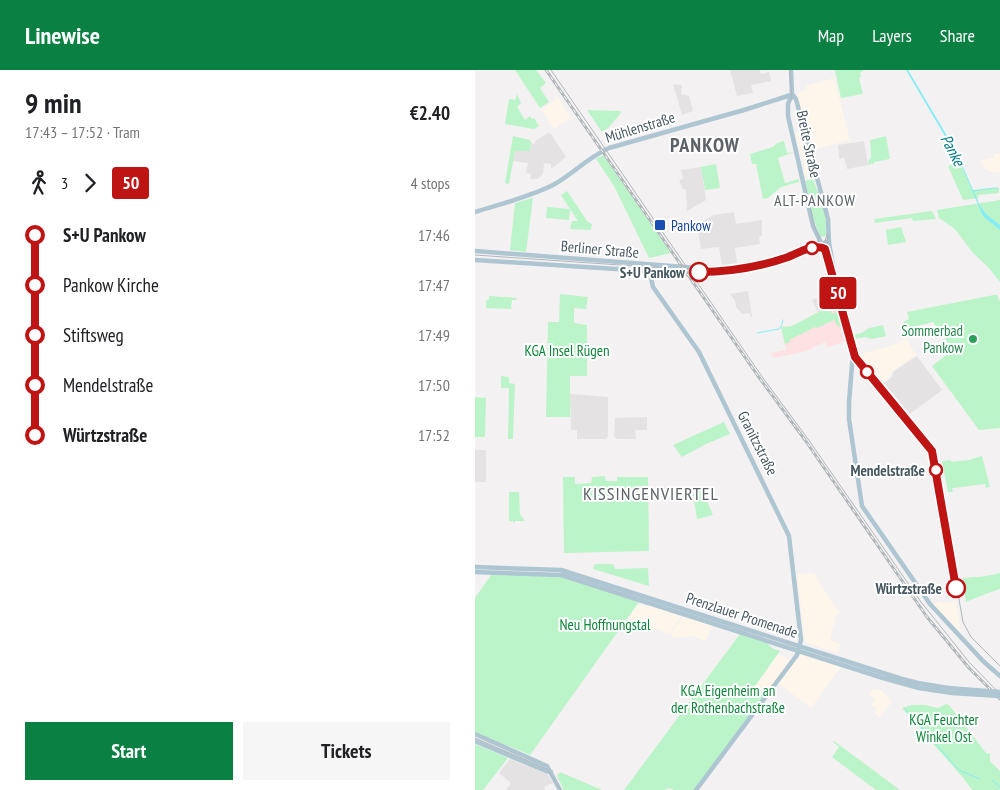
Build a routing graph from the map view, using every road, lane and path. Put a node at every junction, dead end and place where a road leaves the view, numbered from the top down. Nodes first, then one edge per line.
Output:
1 (791, 70) edge
2 (792, 94) junction
3 (816, 176) junction
4 (804, 180) junction
5 (475, 212) edge
6 (829, 239) junction
7 (821, 244) junction
8 (475, 252) edge
9 (475, 260) edge
10 (650, 268) junction
11 (836, 284) junction
12 (475, 567) edge
13 (475, 572) edge
14 (776, 641) junction
15 (799, 649) junction
16 (1000, 676) edge
17 (950, 691) junction
18 (1000, 692) edge
19 (1000, 696) edge
20 (475, 734) edge
21 (475, 741) edge
22 (551, 772) junction
23 (560, 790) edge
24 (696, 790) edge

1 - 2 main road, Breite Straße
2 - 3 main road, Breite Straße
2 - 4 main road, Breite Straße
2 - 5 main road, Mühlenstraße
3 - 4 main road
3 - 6 main road, Breite Straße
4 - 7 main road, Breite Straße
6 - 7 main road, Berliner Straße
6 - 11 main road, Breite Straße
7 - 10 main road, Berliner Straße
7 - 11 main road, Breite Straße
8 - 10 main road, Berliner Straße
9 - 10 main road, Berliner Straße
10 - 15 main road, Granitzstraße
11 - 16 main road, Breite Straße
12 - 14 main road, Prenzlauer Promenade
13 - 14 main road, Prenzlauer Promenade
14 - 15 main road, Prenzlauer Promenade
15 - 17 main road, Prenzlauer Promenade
15 - 24 main road
17 - 18 main road, Prenzlauer Promenade, bridge
17 - 19 main road, Prenzlauer Promenade, bridge
20 - 22 main road
21 - 22 main road
22 - 23 main road

